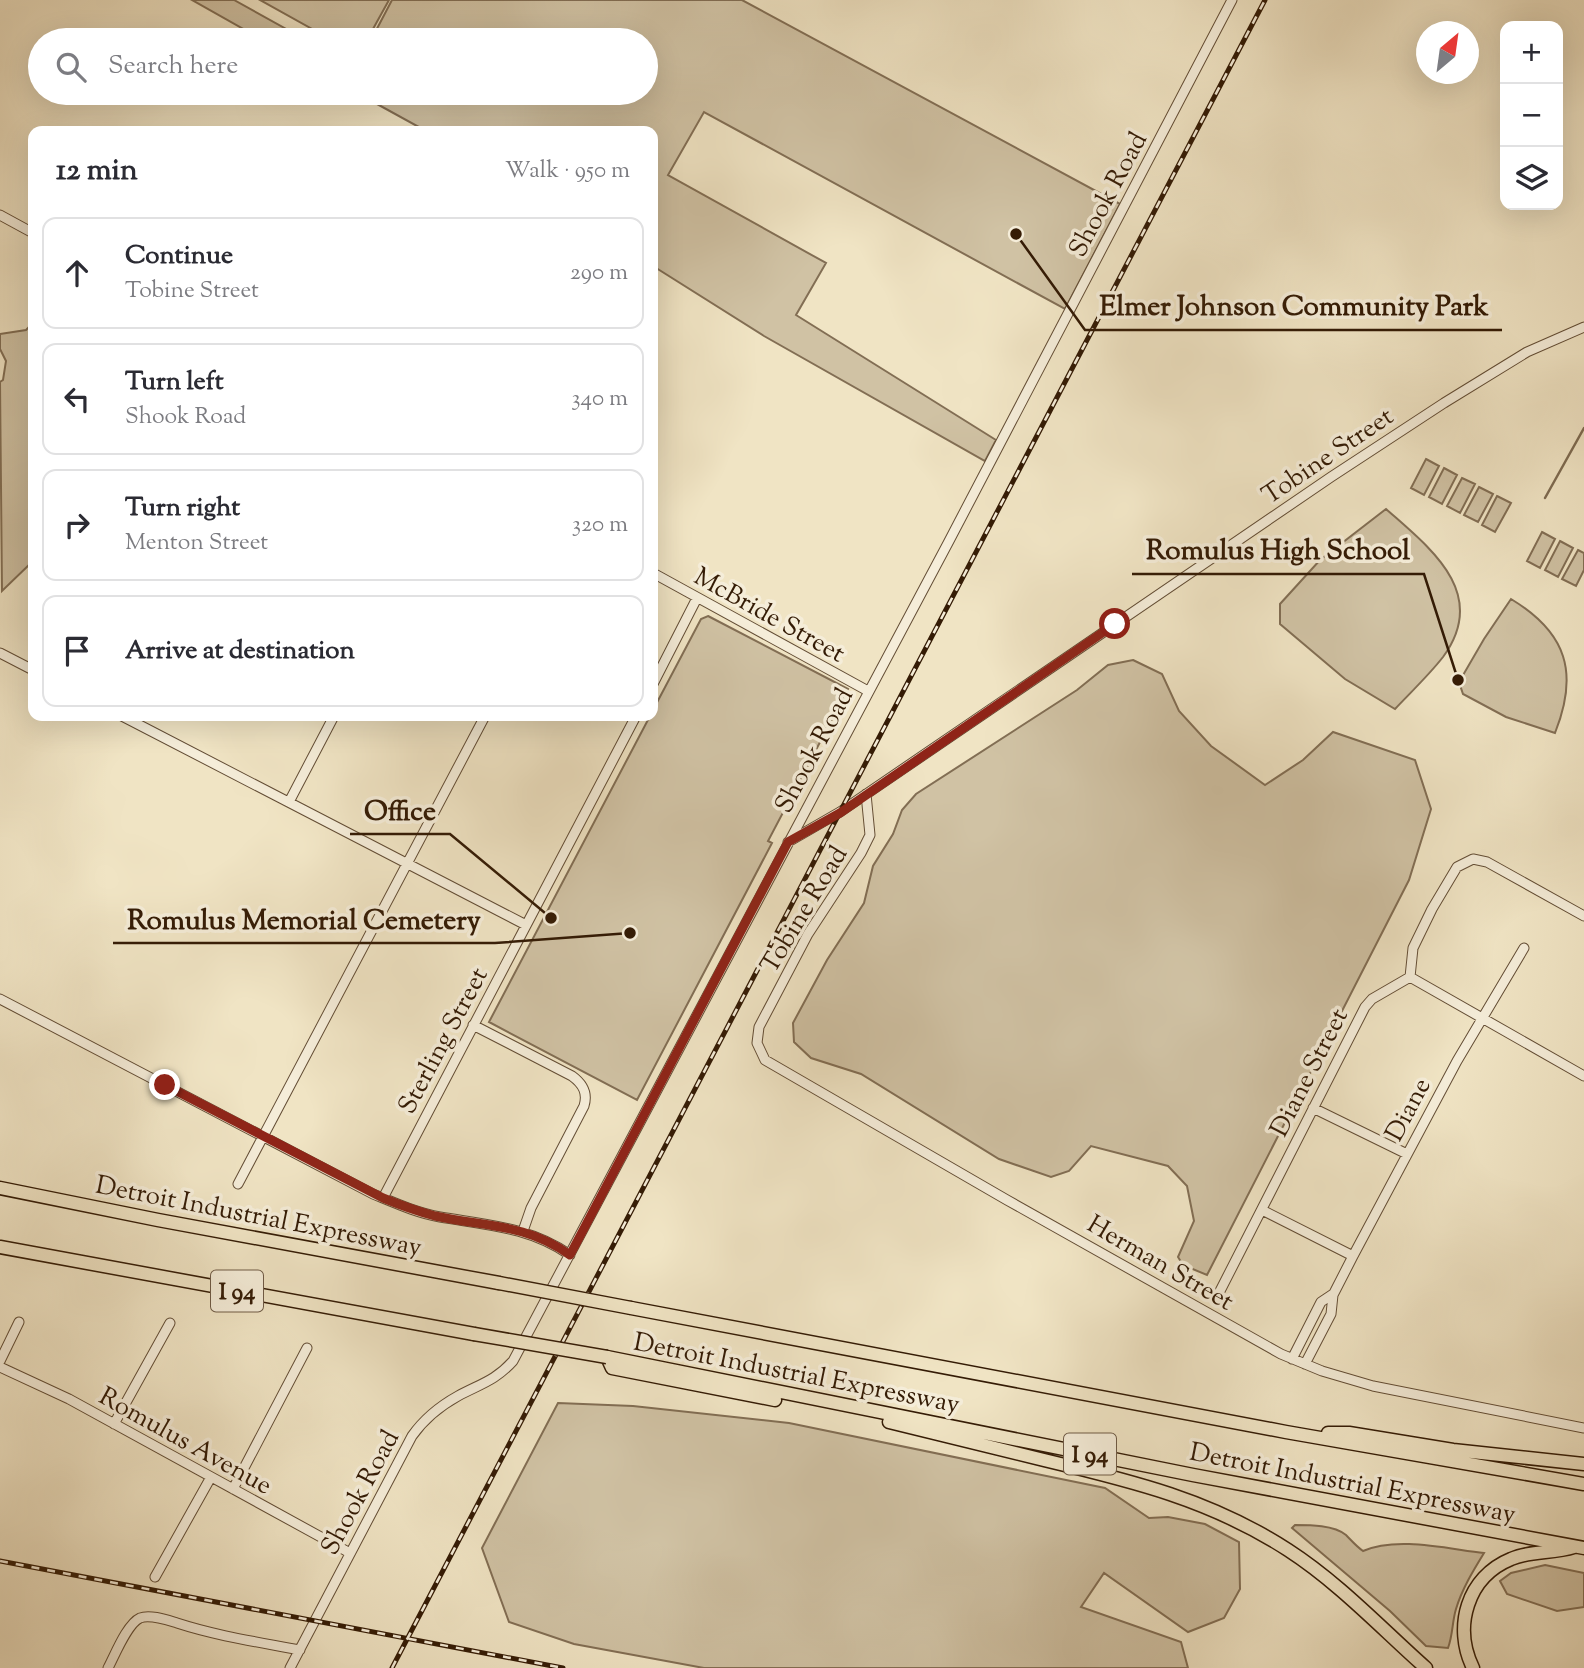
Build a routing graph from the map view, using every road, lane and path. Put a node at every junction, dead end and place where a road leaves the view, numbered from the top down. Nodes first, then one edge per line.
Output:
1 (1232, 0) edge
2 (0, 215) edge
3 (28, 230) edge
4 (1584, 327) edge
5 (658, 576) edge
6 (696, 598) junction
7 (0, 653) edge
8 (28, 667) edge
9 (658, 674) edge
10 (868, 691) junction
11 (132, 721) edge
12 (331, 721) edge
13 (482, 721) edge
14 (633, 721) edge
15 (866, 794) junction
16 (289, 802) junction
17 (788, 842) junction
18 (408, 864) junction
19 (1584, 916) edge
20 (526, 925) junction
21 (1524, 948) dead end
22 (1410, 977) junction
23 (0, 999) edge
24 (1483, 1018) junction
25 (473, 1025) junction
26 (757, 1043) joint
27 (1584, 1076) edge
28 (1313, 1108) junction
29 (264, 1137) junction
30 (1407, 1154) junction
31 (238, 1184) dead end
32 (0, 1186) edge
33 (383, 1198) junction
34 (1262, 1210) junction
35 (523, 1231) junction
36 (0, 1247) edge
37 (570, 1255) junction
38 (1353, 1256) junction
39 (1220, 1291) dead end
40 (1333, 1294) junction
41 (19, 1322) dead end
42 (170, 1323) dead end
43 (307, 1348) dead end
44 (607, 1357) junction
45 (1292, 1359) junction
46 (0, 1360) edge
47 (1305, 1364) junction
48 (0, 1367) edge
49 (114, 1424) junction
50 (1584, 1428) edge
51 (1286, 1432) junction
52 (1584, 1464) edge
53 (211, 1477) junction
54 (1584, 1484) edge
55 (233, 1489) junction
56 (1580, 1547) edge
57 (350, 1553) junction
58 (155, 1577) dead end
59 (300, 1650) junction
60 (108, 1668) edge
61 (290, 1668) edge
62 (1426, 1668) edge
63 (1473, 1668) edge

1 - 10 street, Shook Road
2 - 3 street
4 - 15 street, Tobine Street
5 - 6 street, McBride Street
6 - 9 street
6 - 10 street, McBride Street
7 - 8 street
10 - 17 street, Shook Road
11 - 16 street
12 - 16 street
13 - 18 street
14 - 20 street, Sterling Street
15 - 17 street, Tobine Street
15 - 26 street, Tobine Road
16 - 18 street
17 - 37 street, Shook Road
18 - 20 street
18 - 29 street
19 - 22 street
20 - 25 street, Sterling Street
21 - 24 street, Diane
22 - 24 street
22 - 28 street, Diane Street
23 - 29 street
24 - 27 street
24 - 30 street, Diane
25 - 33 street, Sterling Street
25 - 35 street
26 - 45 street, Herman Street
28 - 30 street
28 - 34 street, Diane Street
29 - 31 street
29 - 33 street
30 - 38 street, Diane
32 - 51 highway, Detroit Industrial Expressway / I 94, bridge
33 - 35 street
34 - 38 street
34 - 39 street, Diane Street
35 - 37 street
36 - 44 highway, Detroit Industrial Expressway / I 94, bridge
37 - 57 street, Shook Road
38 - 40 street, Diane
40 - 45 street, Diane
40 - 47 street, Diane
41 - 46 street
42 - 49 street
43 - 55 street
44 - 56 highway, Detroit Industrial Expressway / I 94
44 - 62 highway
45 - 47 street, Herman Street
47 - 50 street, Herman Street
48 - 49 street, Romulus Avenue
49 - 53 street, Romulus Avenue
51 - 52 highway
51 - 54 highway, Detroit Industrial Expressway / I 94
53 - 55 street, Romulus Avenue
53 - 58 street
55 - 57 street, Romulus Avenue
56 - 63 highway
57 - 59 street, Shook Road
59 - 60 street
59 - 61 street, Shook Road

